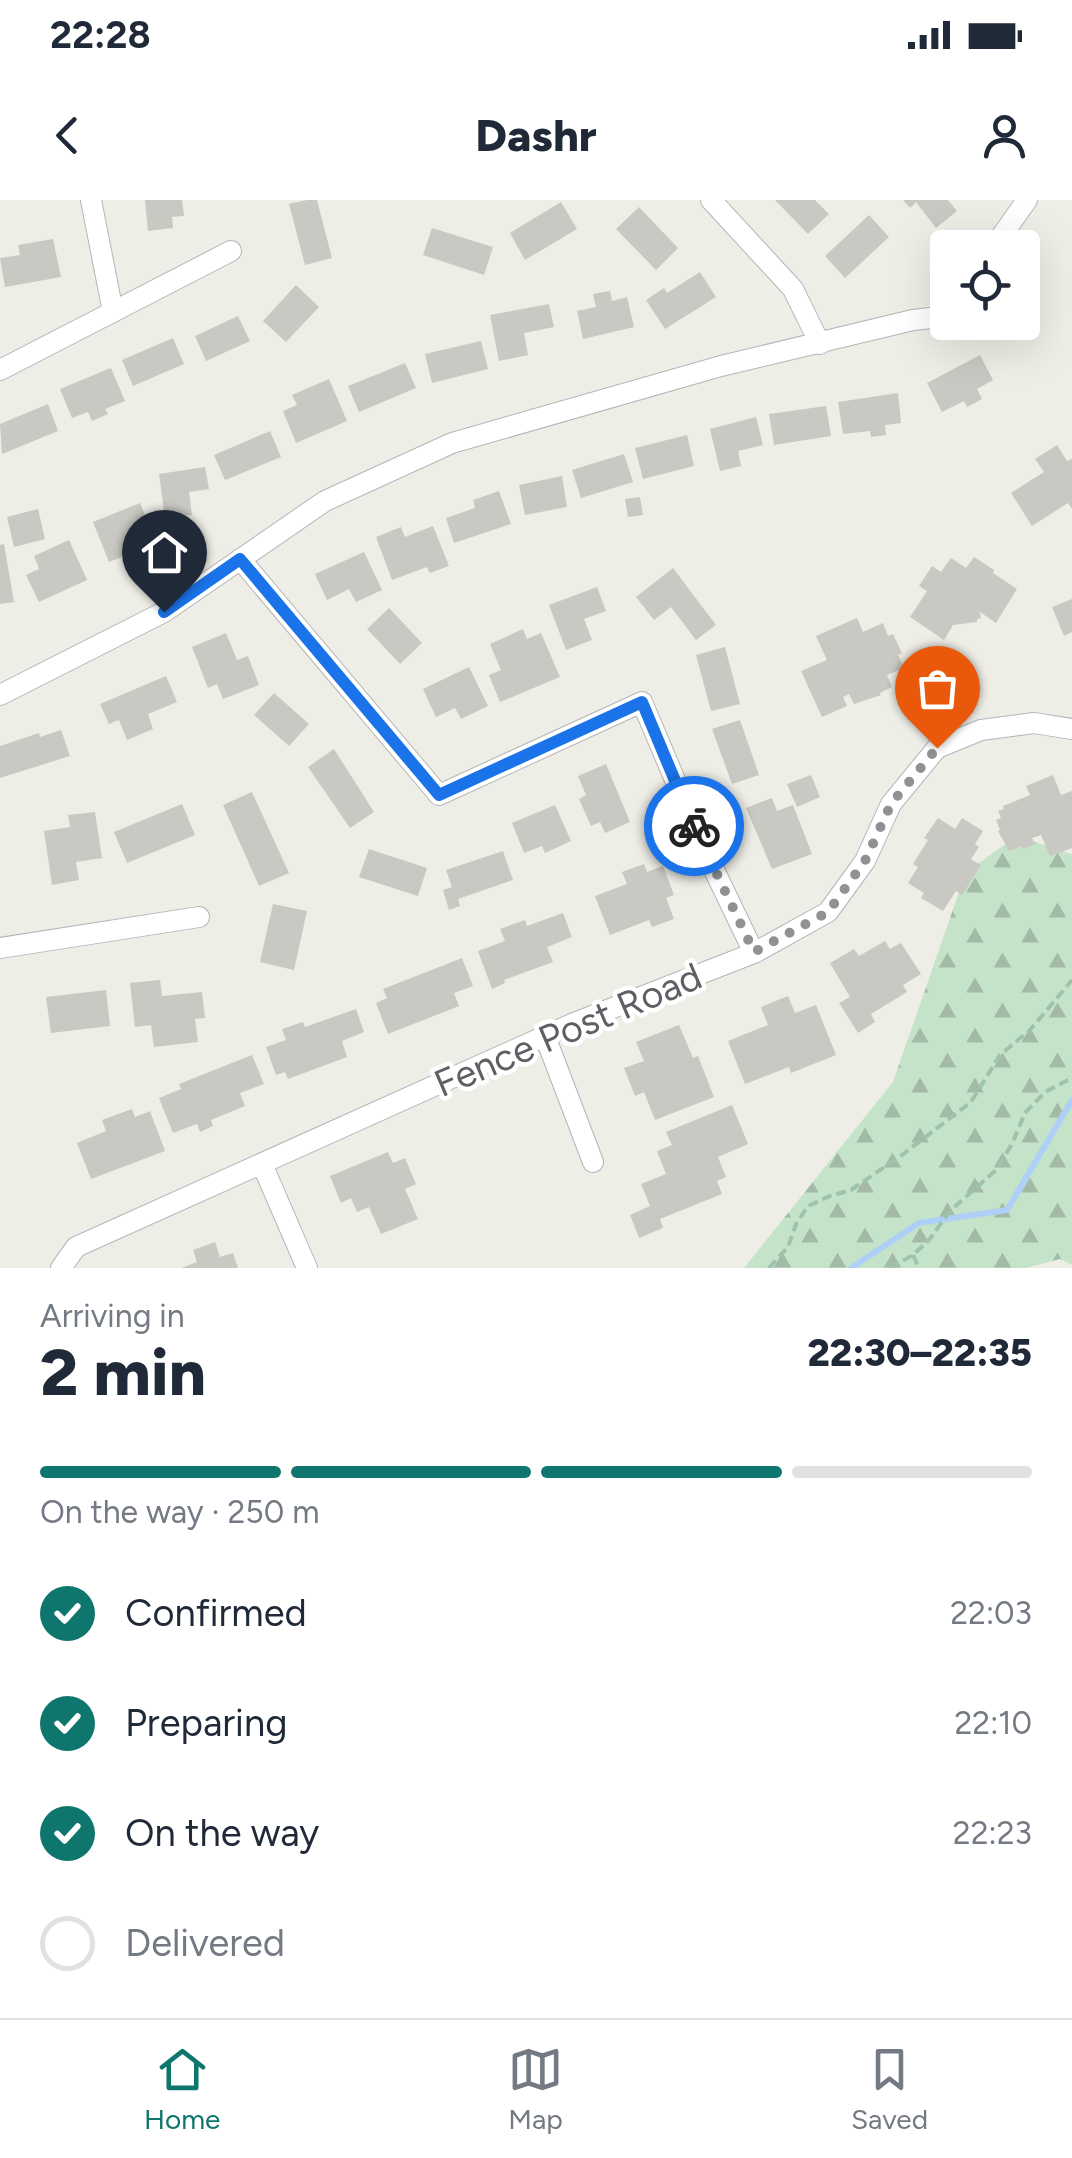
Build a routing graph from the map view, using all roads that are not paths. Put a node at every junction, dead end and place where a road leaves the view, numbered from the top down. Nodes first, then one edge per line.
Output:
1 (92, 200) edge
2 (711, 200) edge
3 (1027, 200) edge
4 (1006, 230) edge
5 (230, 251) dead end
6 (113, 312) junction
7 (930, 318) edge
8 (820, 344) junction
9 (0, 370) edge
10 (240, 559) junction
11 (0, 695) edge
12 (1072, 729) edge
13 (199, 917) dead end
14 (0, 948) edge
15 (754, 952) junction
16 (545, 1036) junction
17 (593, 1162) dead end
18 (262, 1164) junction
19 (61, 1268) edge
20 (307, 1268) edge

1 - 6 street
2 - 8 street
3 - 4 street
5 - 6 street
6 - 9 street
7 - 8 street
8 - 10 street
10 - 11 street
10 - 15 street
12 - 15 street, Fence Post Road
13 - 14 street
15 - 16 street, Fence Post Road
16 - 17 street
16 - 18 street, Fence Post Road
18 - 19 street, Fence Post Road
18 - 20 street

